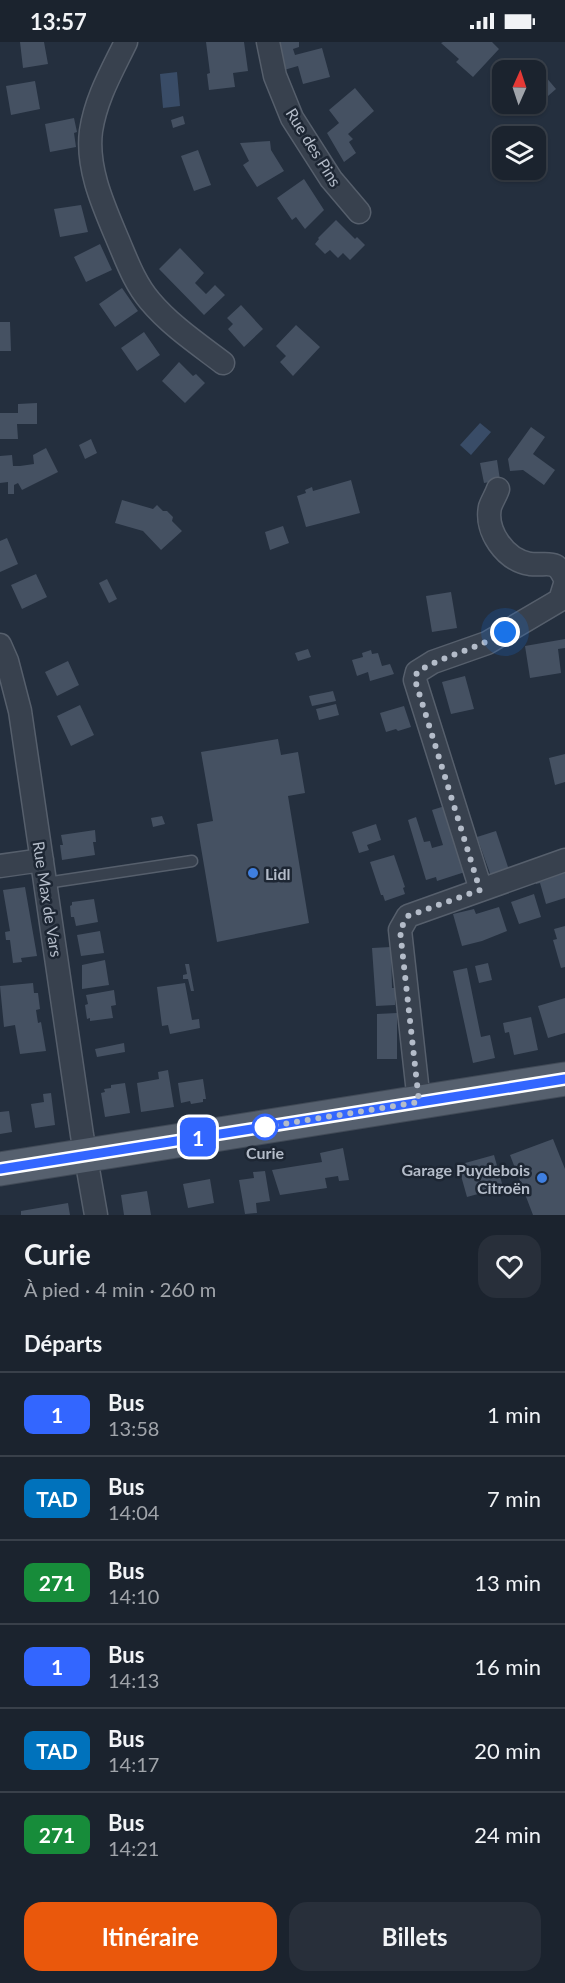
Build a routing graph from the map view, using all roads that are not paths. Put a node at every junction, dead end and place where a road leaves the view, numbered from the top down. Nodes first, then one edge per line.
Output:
1 (126, 42) edge
2 (268, 42) edge
3 (359, 212) dead end
4 (223, 363) dead end
5 (498, 489) dead end
6 (565, 579) edge
7 (565, 584) edge
8 (0, 645) edge
9 (42, 860) junction
10 (565, 860) edge
11 (192, 861) dead end
12 (0, 866) edge
13 (46, 884) junction
14 (480, 890) junction
15 (565, 1078) edge
16 (419, 1102) junction
17 (86, 1156) junction
18 (0, 1169) edge
19 (96, 1215) edge

1 - 4 street
2 - 3 street, Rue des Pins
5 - 6 street
7 - 14 street
8 - 9 street, Rue Max de Vars
9 - 12 street
9 - 13 street, Rue Max de Vars
10 - 14 street
11 - 13 lane
13 - 17 street, Rue Max de Vars
14 - 16 street
15 - 16 main road
16 - 17 main road
17 - 18 main road
17 - 19 street, Rue Max de Vars

